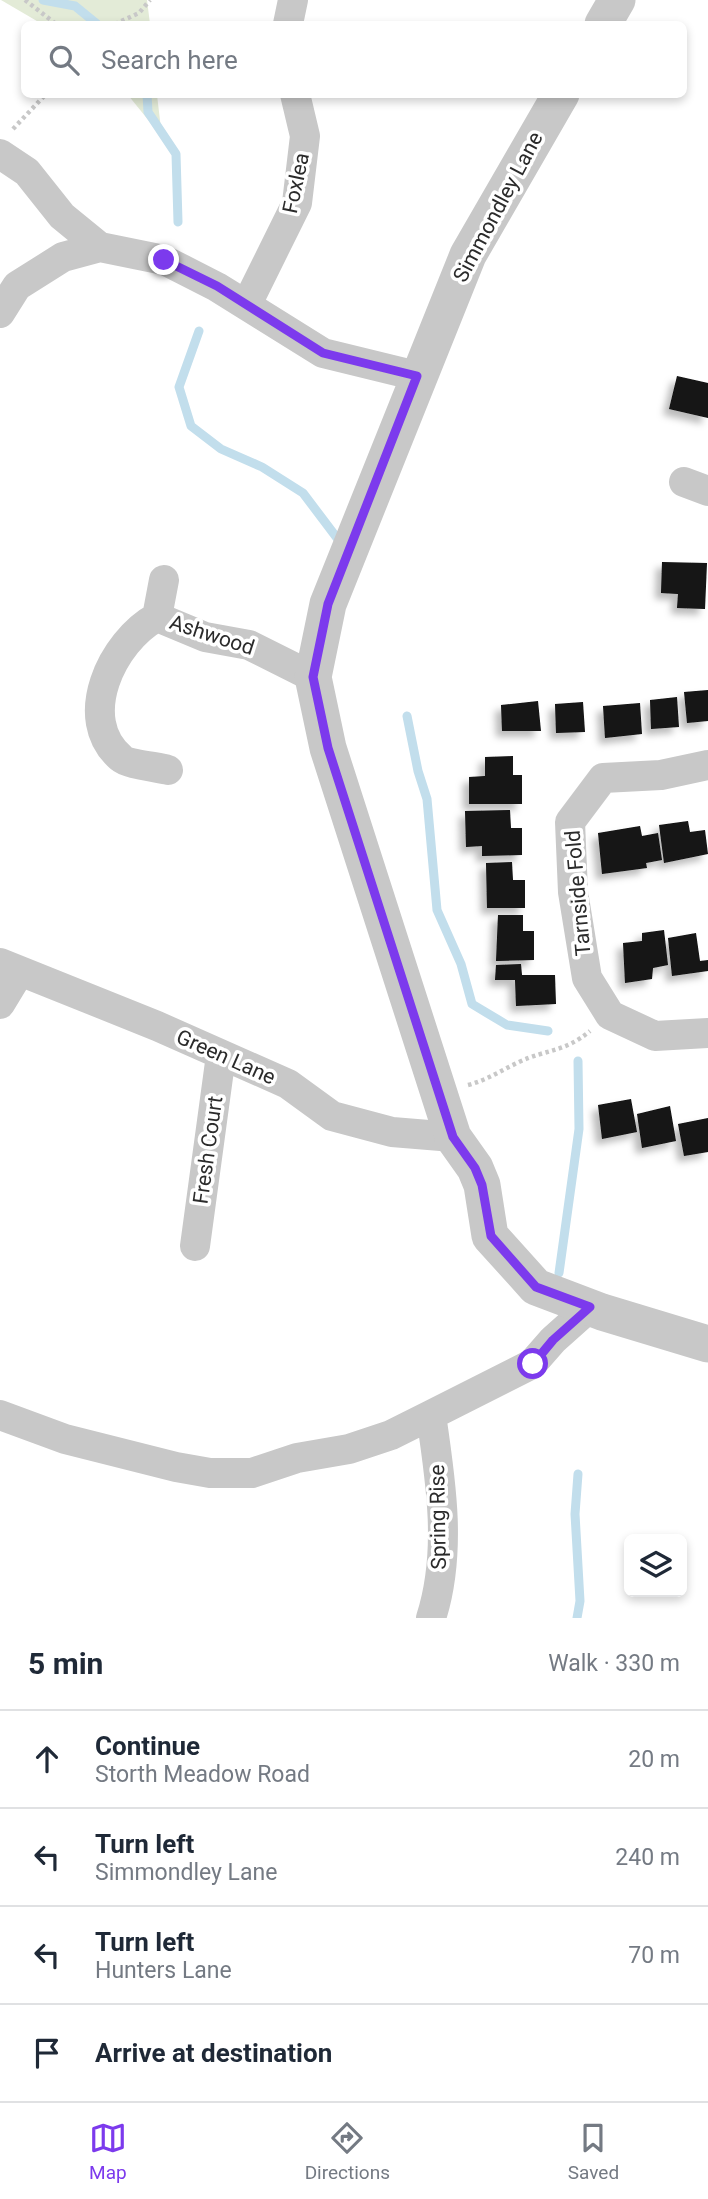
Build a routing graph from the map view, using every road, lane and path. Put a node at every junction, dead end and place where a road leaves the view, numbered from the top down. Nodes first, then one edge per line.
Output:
1 (25, 0) edge
2 (150, 0) edge
3 (293, 0) edge
4 (617, 0) edge
5 (52, 21) edge
6 (122, 21) edge
7 (289, 21) edge
8 (605, 21) edge
9 (43, 98) edge
10 (296, 98) edge
11 (559, 98) edge
12 (4, 146) edge
13 (100, 247) junction
14 (247, 304) junction
15 (0, 313) edge
16 (417, 376) junction
17 (164, 580) dead end
18 (157, 617) junction
19 (313, 677) junction
20 (708, 765) edge
21 (169, 770) dead end
22 (10, 967) edge
23 (0, 1004) edge
24 (610, 1015) junction
25 (708, 1033) edge
26 (221, 1055) junction
27 (440, 1092) junction
28 (453, 1137) junction
29 (195, 1246) dead end
30 (590, 1307) junction
31 (708, 1344) edge
32 (0, 1415) edge
33 (431, 1415) junction
34 (431, 1618) edge

1 - 5 path
2 - 6 path
3 - 7 street
4 - 8 street
9 - 12 path
10 - 14 street, Foxlea
11 - 16 street, Simmondley Lane
12 - 13 street
13 - 14 street
13 - 15 street
14 - 16 street
16 - 19 street, Simmondley Lane
17 - 18 street
18 - 19 street, Ashwood
18 - 21 street, Ashwood
19 - 27 street, Simmondley Lane
20 - 24 street, Tarnside Fold
22 - 23 street
22 - 26 street, Green Lane
24 - 25 street
24 - 27 path
26 - 28 street, Green Lane
26 - 29 street, Fresh Court
27 - 28 street, Simmondley Lane
28 - 30 street, Simmondley Lane
30 - 31 street, Simmondley Lane
30 - 33 street
32 - 33 street
33 - 34 street, Spring Rise

